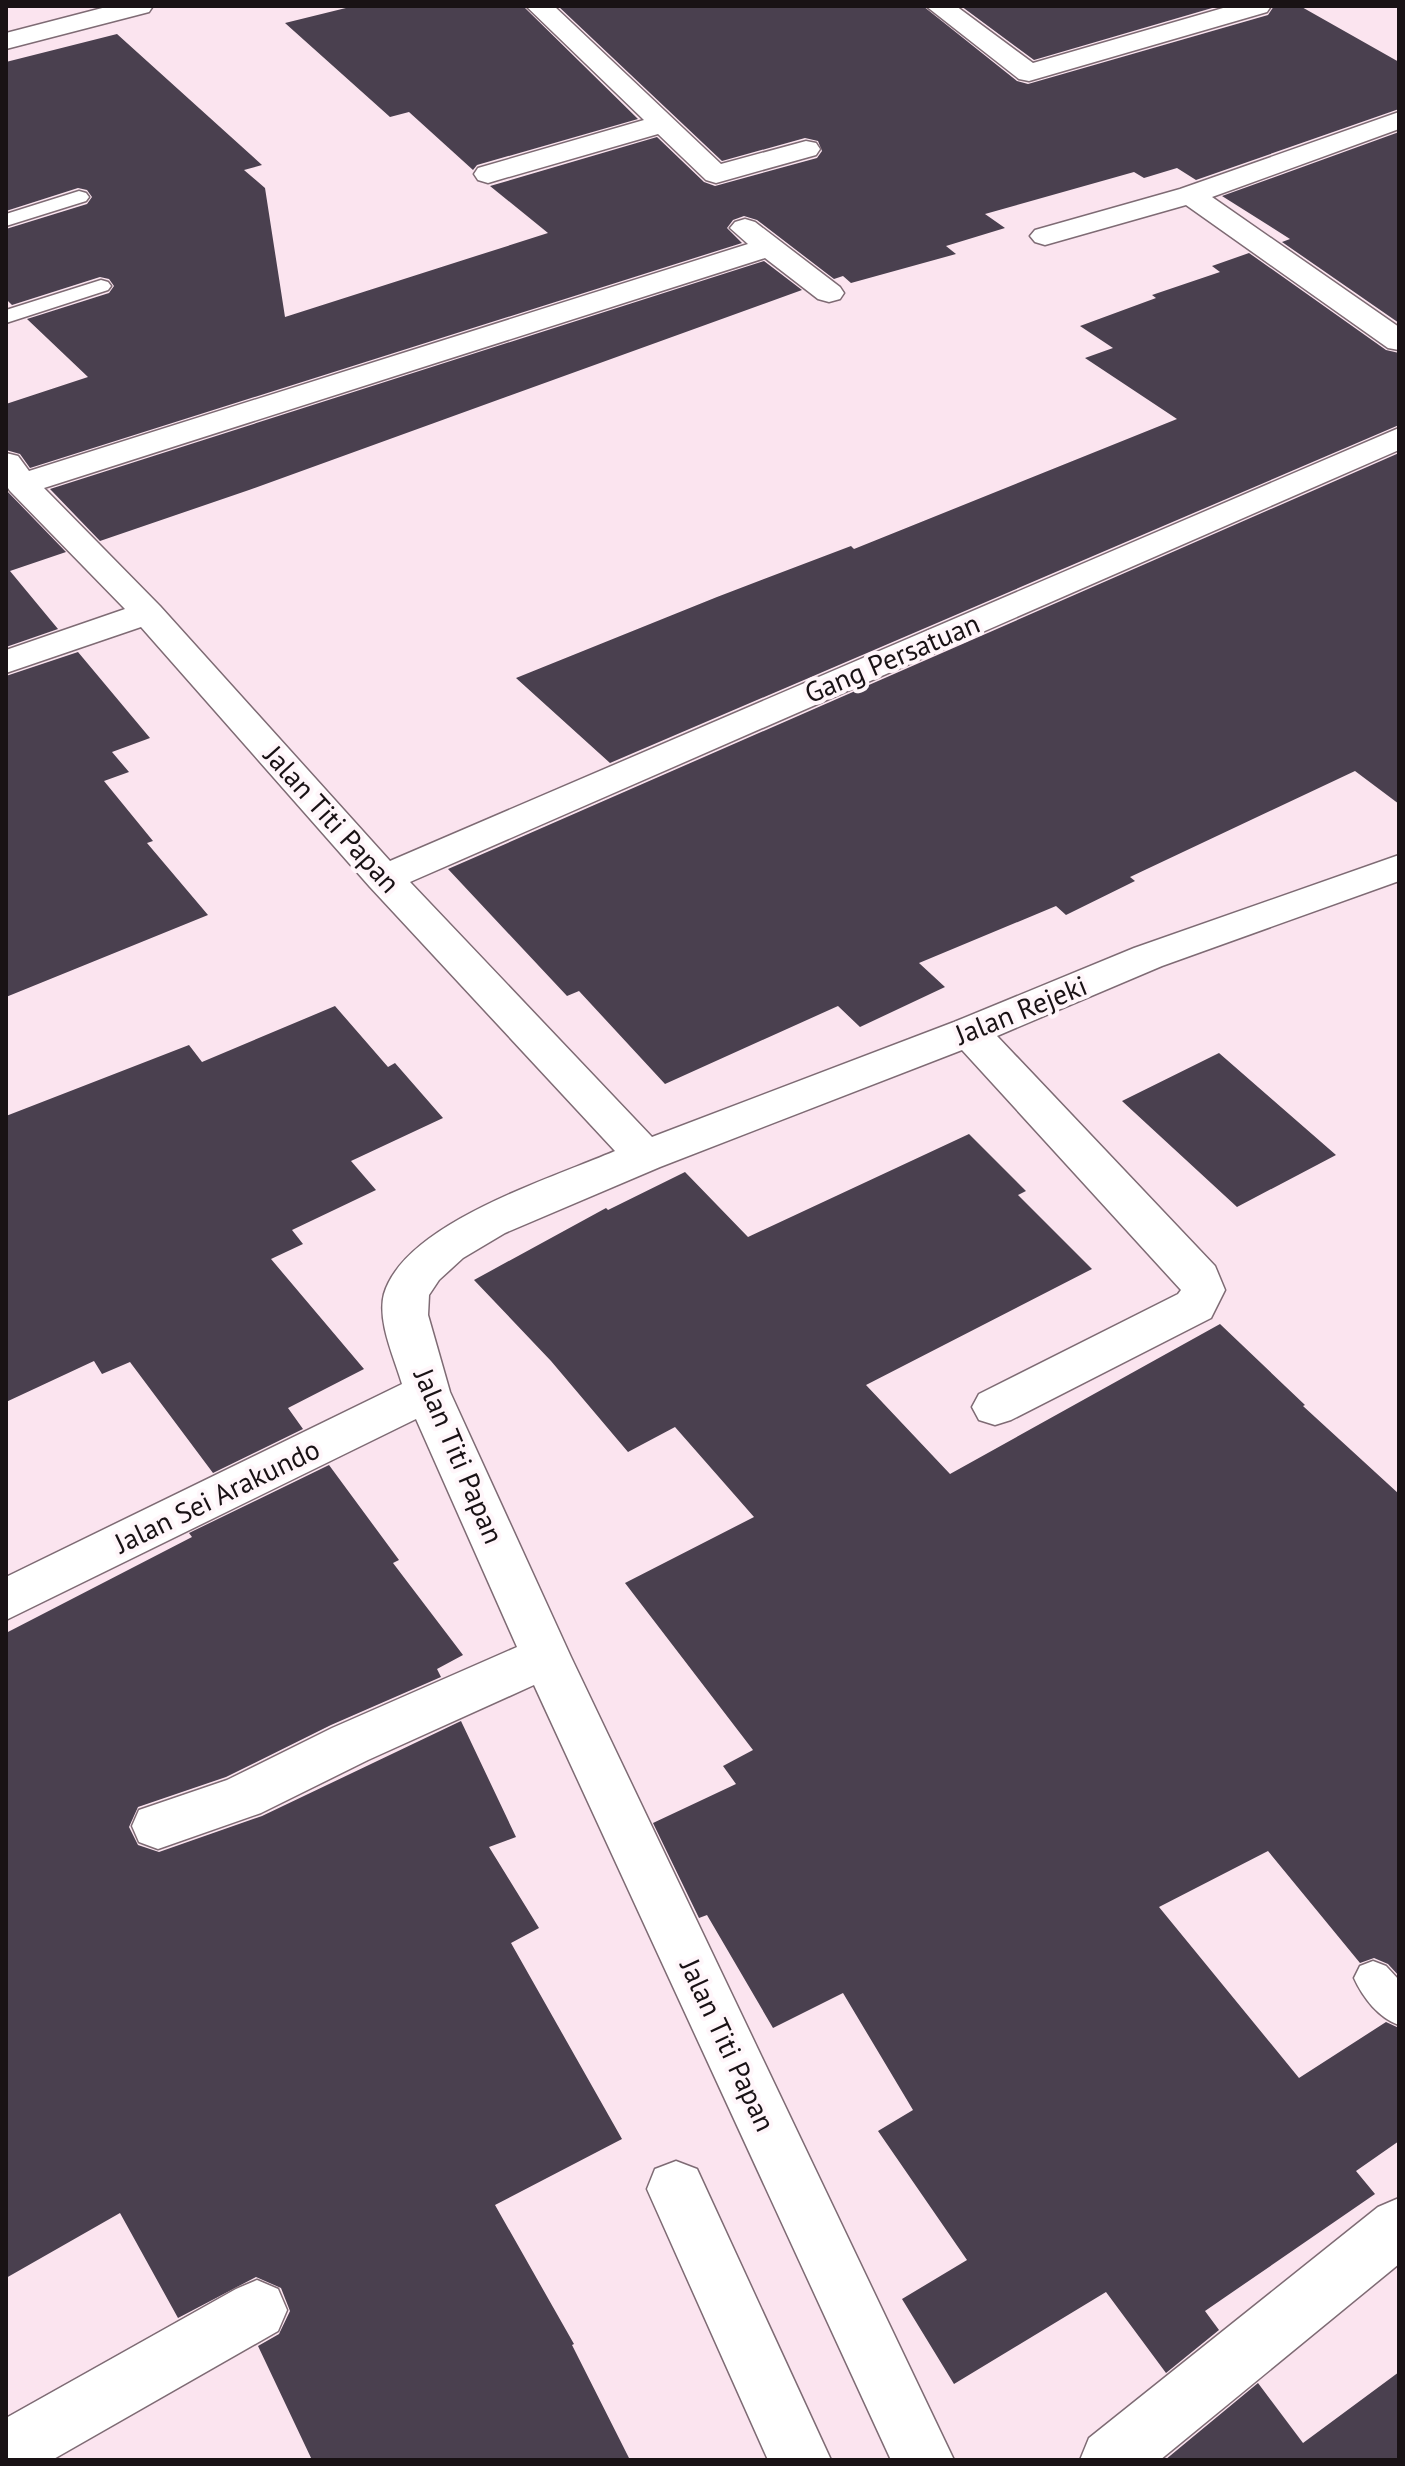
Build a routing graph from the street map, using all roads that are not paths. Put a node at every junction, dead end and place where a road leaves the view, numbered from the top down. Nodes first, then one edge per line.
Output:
1 (140, 6) edge
2 (539, 6) edge
3 (939, 6) edge
4 (1258, 6) edge
5 (1225, 11) edge
6 (6, 41) edge
7 (1399, 120) edge
8 (661, 124) junction
9 (806, 149) dead end
10 (488, 174) dead end
11 (1190, 195) junction
12 (79, 197) dead end
13 (6, 220) edge
14 (744, 227) dead end
15 (1045, 236) dead end
16 (769, 247) junction
17 (101, 286) dead end
18 (829, 293) dead end
19 (6, 317) edge
20 (1399, 341) edge
21 (1399, 438) edge
22 (14, 474) edge
23 (148, 613) junction
24 (6, 662) edge
25 (1399, 867) edge
26 (384, 878) junction
27 (969, 1032) junction
28 (645, 1156) junction
29 (427, 1392) junction
30 (995, 1407) dead end
31 (6, 1600) edge
32 (546, 1657) junction
33 (158, 1826) dead end
34 (1373, 1978) dead end
35 (1399, 2008) edge
36 (676, 2189) dead end
37 (1399, 2227) edge
38 (257, 2310) dead end
39 (6, 2452) edge
40 (800, 2460) edge
41 (923, 2460) edge
42 (1111, 2460) edge

1 - 6 street
2 - 8 street
3 - 5 street
4 - 5 street
7 - 11 street
8 - 9 street
8 - 10 street
11 - 15 street
11 - 20 street
12 - 13 lane
14 - 16 street
16 - 18 street
16 - 22 street
17 - 19 lane
21 - 26 street, Gang Persatuan
22 - 23 street, Jalan Titi Papan
23 - 24 street
23 - 26 street, Jalan Titi Papan
25 - 27 street, Jalan Rejeki
26 - 28 street, Jalan Titi Papan
27 - 28 street, Jalan Rejeki
27 - 30 street
28 - 29 street, Jalan Titi Papan
29 - 31 street, Jalan Sei Arakundo
29 - 32 street, Jalan Titi Papan
32 - 33 street
32 - 41 street, Jalan Titi Papan
34 - 35 lane
36 - 40 street
37 - 42 street
38 - 39 street

